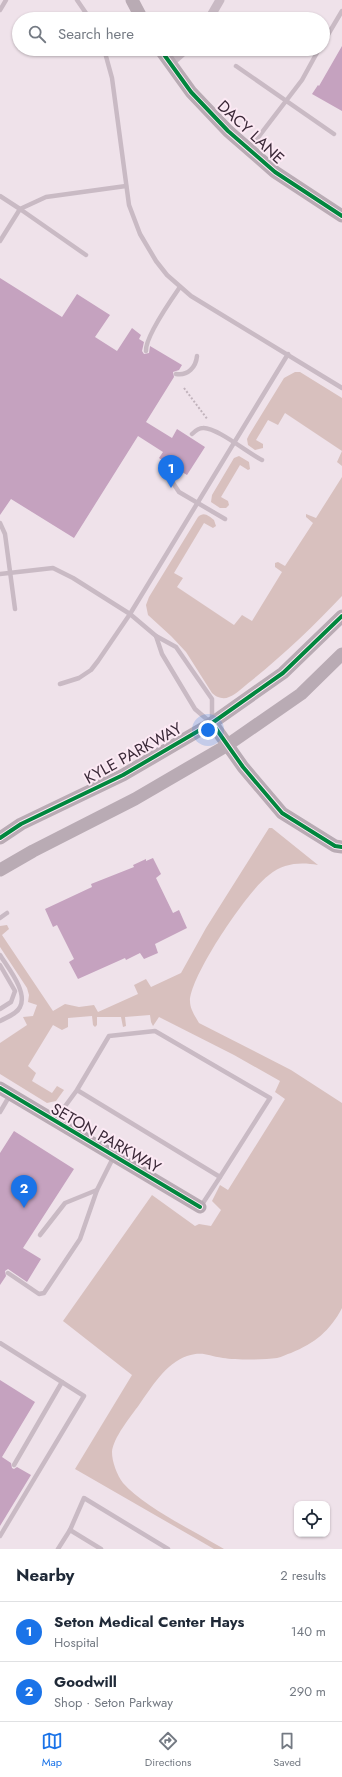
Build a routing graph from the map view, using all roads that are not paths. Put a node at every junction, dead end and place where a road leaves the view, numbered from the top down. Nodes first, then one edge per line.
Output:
1 (6, 0) edge
2 (77, 0) edge
3 (132, 0) edge
4 (220, 0) edge
5 (0, 10) edge
6 (342, 11) edge
7 (85, 12) edge
8 (138, 12) edge
9 (213, 12) edge
10 (330, 31) edge
11 (106, 56) edge
12 (165, 56) edge
13 (178, 56) edge
14 (316, 56) edge
15 (170, 63) junction
16 (236, 66) dead end
17 (286, 102) junction
18 (334, 134) dead end
19 (249, 150) junction
20 (126, 186) junction
21 (0, 196) edge
22 (20, 209) junction
23 (342, 216) edge
24 (0, 240) edge
25 (86, 255) dead end
26 (180, 287) junction
27 (146, 351) dead end
28 (288, 354) junction
29 (197, 356) dead end
30 (176, 374) dead end
31 (342, 388) edge
32 (192, 434) dead end
33 (234, 444) junction
34 (262, 460) dead end
35 (174, 463) dead end
36 (198, 503) junction
37 (225, 519) dead end
38 (0, 523) edge
39 (10, 572) junction
40 (0, 574) edge
41 (15, 609) dead end
42 (130, 614) junction
43 (342, 616) edge
44 (156, 636) junction
45 (342, 654) edge
46 (60, 684) dead end
47 (212, 723) junction
48 (226, 746) junction
49 (0, 838) edge
50 (342, 847) edge
51 (0, 870) edge
52 (7, 913) dead end
53 (0, 918) edge
54 (0, 956) edge
55 (0, 964) edge
56 (0, 1009) edge
57 (0, 1021) edge
58 (77, 1090) junction
59 (5, 1092) edge
60 (0, 1112) edge
61 (54, 1122) junction
62 (114, 1156) junction
63 (220, 1177) junction
64 (96, 1190) junction
65 (200, 1206) joint
66 (40, 1235) dead end
67 (8, 1273) dead end
68 (0, 1344) edge
69 (62, 1382) junction
70 (14, 1465) dead end
71 (70, 1530) junction
72 (0, 1536) edge
73 (58, 1549) edge
74 (101, 1549) edge
75 (168, 1549) edge

1 - 5 lane
2 - 7 lane
3 - 8 street
4 - 9 street
6 - 10 lane
11 - 20 lane
12 - 15 street, DACY LANE
13 - 15 street
14 - 17 lane
15 - 19 street, DACY LANE
16 - 17 lane
17 - 18 lane
17 - 19 lane
19 - 23 street, DACY LANE
20 - 22 lane
20 - 26 lane
21 - 22 lane
22 - 24 lane
22 - 25 lane
26 - 27 lane
26 - 28 lane
28 - 31 lane
28 - 33 lane
29 - 30 lane
32 - 33 lane
33 - 34 lane
33 - 36 lane
35 - 36 lane
36 - 37 lane
36 - 42 lane
38 - 39 lane
39 - 40 lane
39 - 41 lane
39 - 42 lane
42 - 44 lane
42 - 46 lane
43 - 47 street, KYLE PARKWAY
44 - 47 lane
44 - 47 lane
45 - 48 street
47 - 48 street
47 - 49 street, KYLE PARKWAY
48 - 50 street
48 - 51 street
52 - 53 lane
54 - 57 lane
55 - 56 lane
58 - 61 lane
58 - 63 lane
58 - 63 lane
59 - 60 lane
59 - 61 street, SETON PARKWAY
61 - 62 street, SETON PARKWAY
62 - 64 lane
62 - 65 street, SETON PARKWAY
63 - 65 lane
64 - 66 lane
64 - 67 lane
68 - 69 lane
69 - 70 lane
69 - 72 lane
71 - 73 lane
71 - 74 lane
71 - 75 lane

